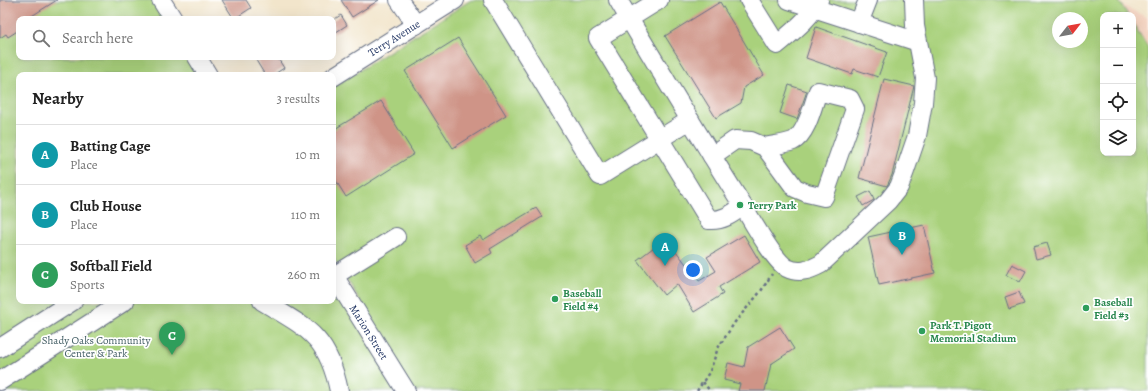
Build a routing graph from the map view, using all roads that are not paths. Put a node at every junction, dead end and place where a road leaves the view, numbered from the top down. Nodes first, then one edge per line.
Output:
1 (161, 0) edge
2 (400, 0) edge
3 (455, 0) edge
4 (493, 0) edge
5 (618, 0) edge
6 (659, 0) edge
7 (749, 0) edge
8 (789, 0) edge
9 (868, 0) edge
10 (914, 0) edge
11 (817, 4) edge
12 (171, 16) edge
13 (629, 19) junction
14 (859, 23) junction
15 (416, 25) junction
16 (918, 42) junction
17 (199, 60) edge
18 (206, 72) edge
19 (336, 75) edge
20 (690, 120) junction
21 (660, 139) junction
22 (765, 147) junction
23 (712, 156) junction
24 (743, 206) junction
25 (396, 237) dead end
26 (336, 274) edge
27 (336, 278) edge
28 (69, 304) edge
29 (121, 304) edge
30 (267, 304) edge
31 (34, 326) junction
32 (2, 346) edge
33 (49, 350) junction
34 (19, 369) junction
35 (0, 382) edge
36 (0, 388) edge
37 (2, 391) edge
38 (338, 391) edge
39 (406, 391) edge

1 - 12 street
2 - 15 street
3 - 15 street, Terry Avenue
4 - 21 street
5 - 13 street
6 - 13 street
7 - 11 street
8 - 11 street
9 - 14 street
10 - 16 street
11 - 14 street
13 - 20 street
13 - 21 street
14 - 16 street
15 - 19 street, Terry Avenue
16 - 24 street
17 - 18 street
20 - 21 street
20 - 23 street
21 - 24 street
22 - 22 street
22 - 23 street
23 - 24 street
25 - 26 street
27 - 39 street, Marion Street
28 - 31 street
29 - 33 street
30 - 38 street
31 - 32 street
31 - 33 street
32 - 34 street
33 - 34 street
34 - 35 street
36 - 37 street

